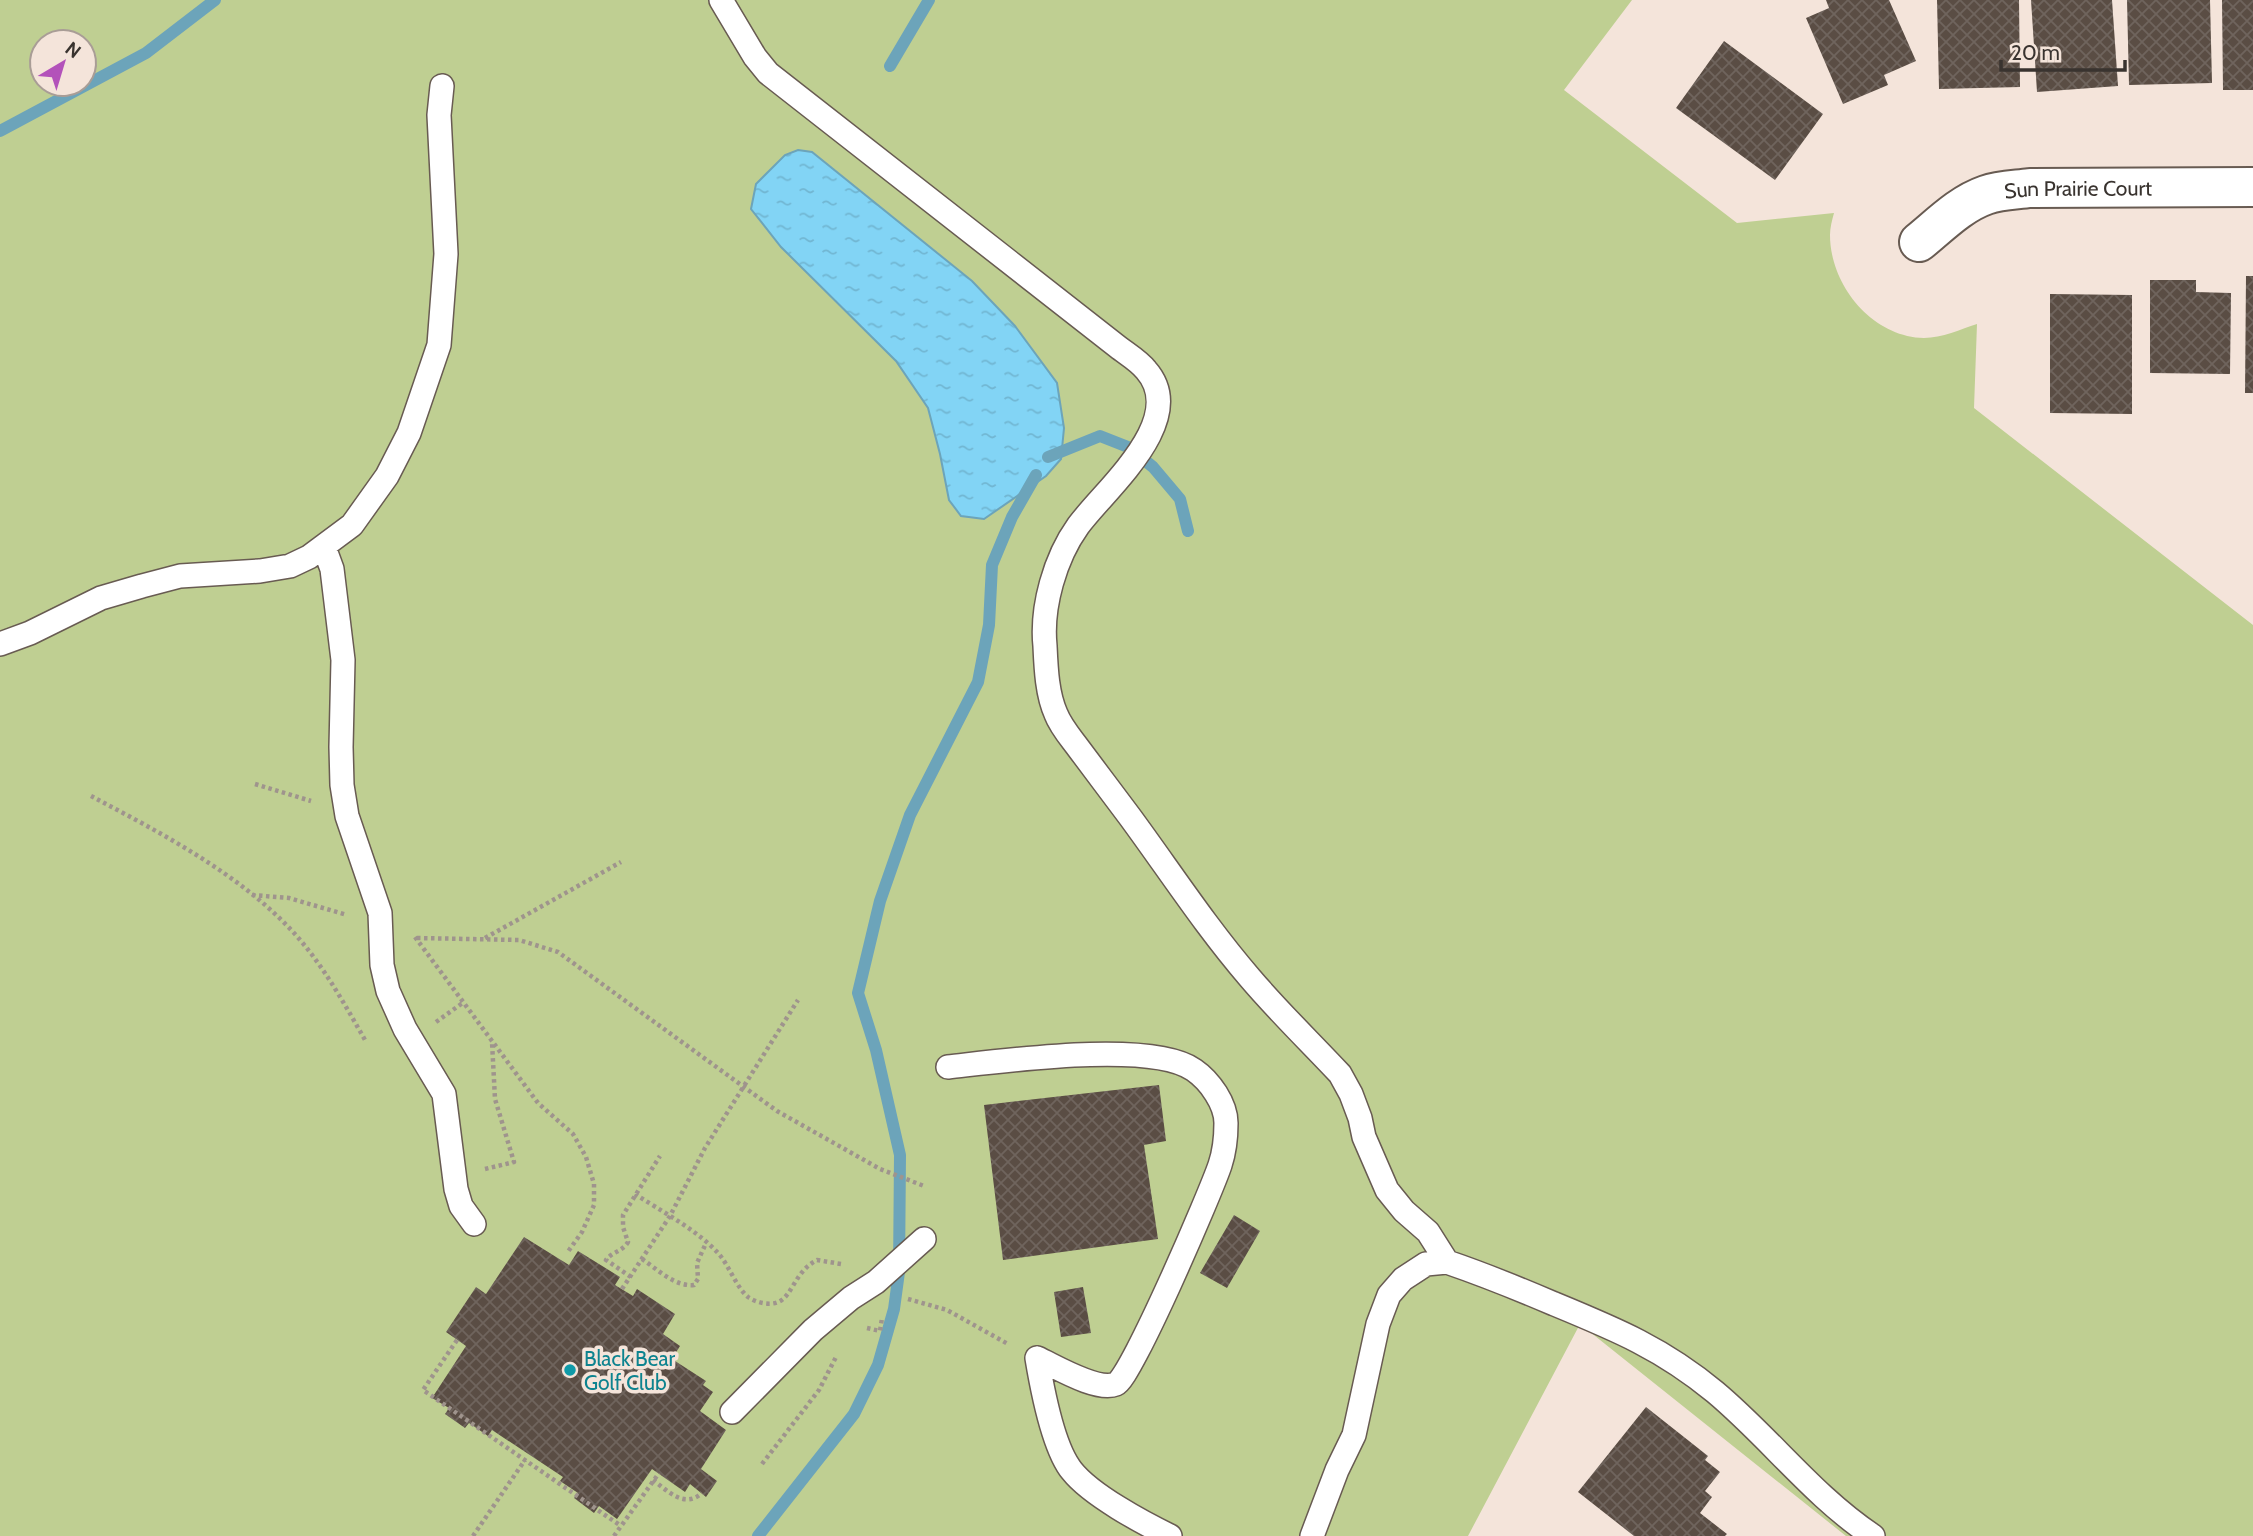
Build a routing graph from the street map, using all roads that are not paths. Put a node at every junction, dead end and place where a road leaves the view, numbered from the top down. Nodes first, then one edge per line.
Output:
1 (721, 0) edge
2 (442, 86) dead end
3 (2253, 187) edge
4 (1919, 242) dead end
5 (324, 547) junction
6 (0, 644) edge
7 (948, 1067) dead end
8 (474, 1224) dead end
9 (923, 1239) dead end
10 (1447, 1262) junction
11 (732, 1412) dead end
12 (1170, 1536) edge
13 (1312, 1536) edge
14 (1873, 1536) edge

1 - 10 lane
2 - 5 lane
3 - 4 street, Sun Prairie Court
5 - 6 lane
5 - 8 lane
7 - 12 lane
9 - 11 lane
10 - 13 lane
10 - 14 lane

